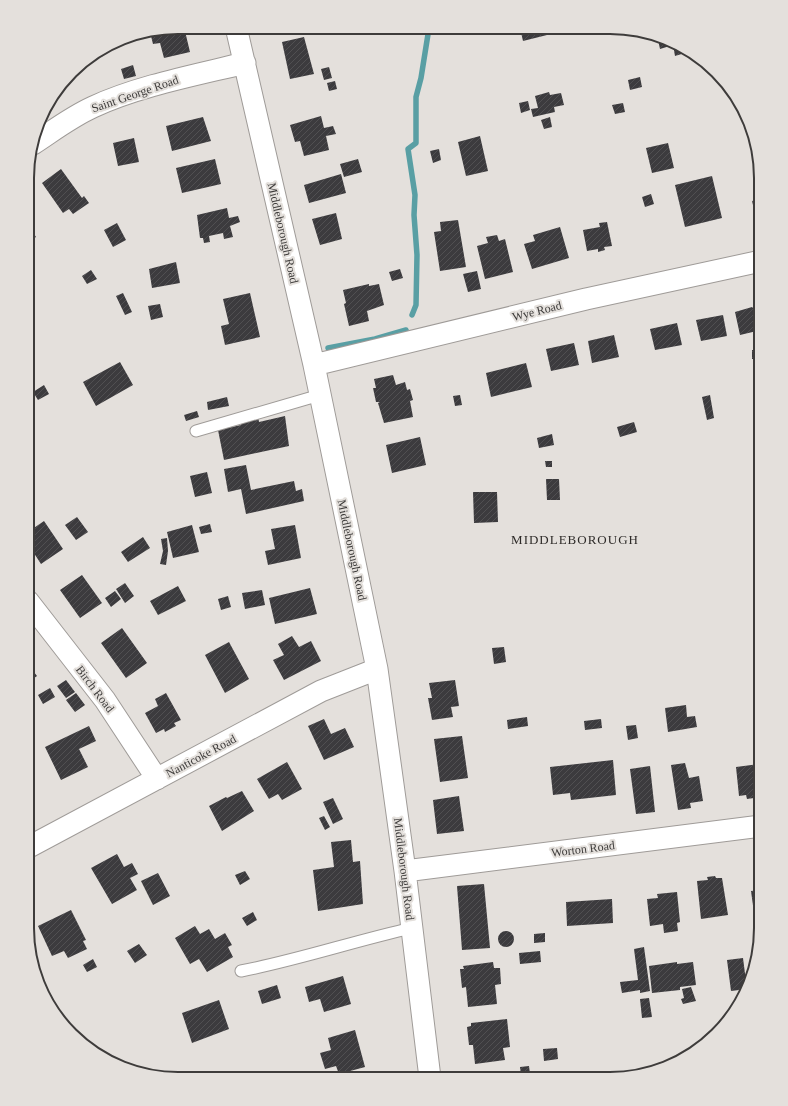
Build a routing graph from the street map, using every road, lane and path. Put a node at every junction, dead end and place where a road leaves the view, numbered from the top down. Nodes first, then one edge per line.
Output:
1 (238, 34) edge
2 (245, 63) junction
3 (39, 140) edge
4 (754, 263) edge
5 (314, 366) junction
6 (320, 395) junction
7 (196, 431) dead end
8 (34, 609) edge
9 (376, 669) junction
10 (157, 780) junction
11 (754, 827) edge
12 (34, 844) edge
13 (405, 871) junction
14 (412, 928) junction
15 (241, 971) dead end
16 (429, 1072) edge

1 - 2 street, Middleborough Road
2 - 3 street, Saint George Road
2 - 5 street, Middleborough Road
4 - 5 street, Wye Road
5 - 6 street, Middleborough Road
6 - 7 lane
6 - 9 street, Middleborough Road
8 - 10 street, Birch Road
9 - 10 street, Nanticoke Road
9 - 13 street, Middleborough Road
10 - 12 street, Nanticoke Road
11 - 13 street, Worton Road
13 - 14 street, Middleborough Road
14 - 15 lane
14 - 16 street, Middleborough Road

